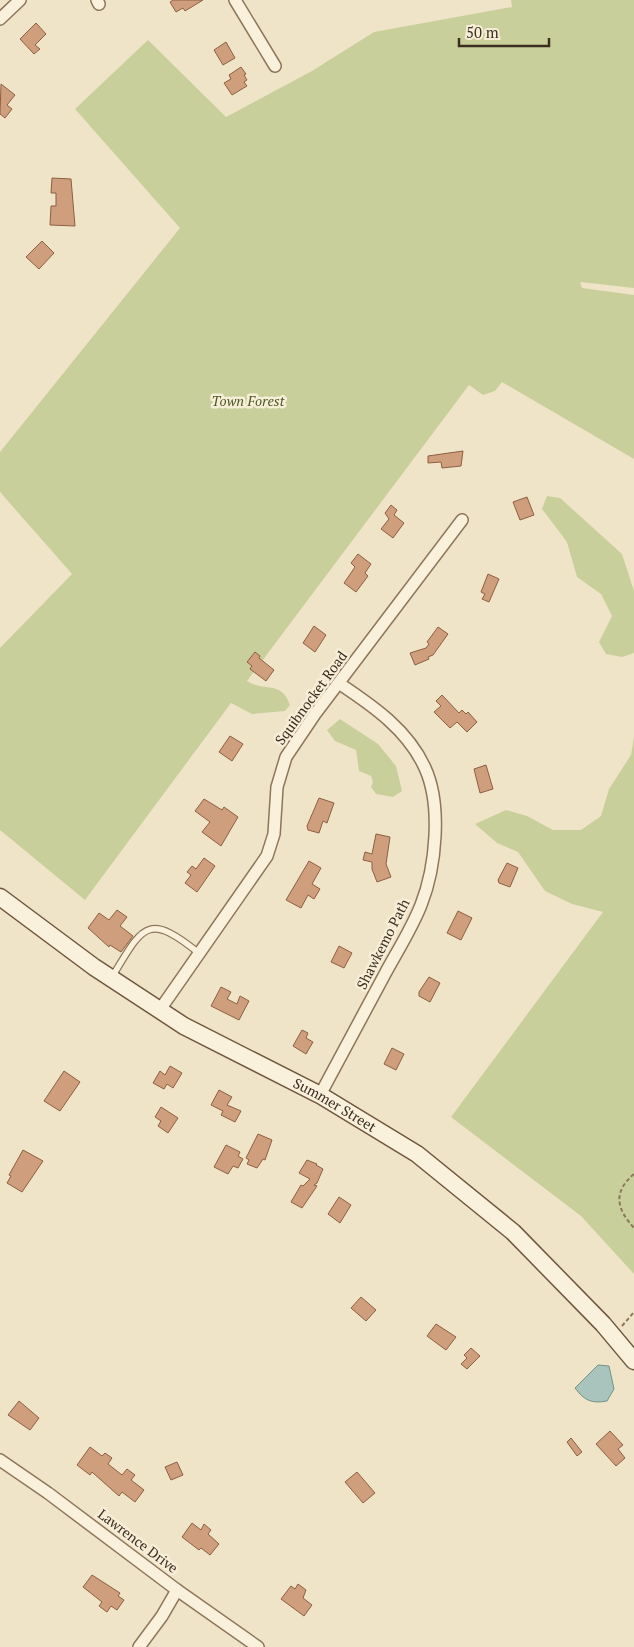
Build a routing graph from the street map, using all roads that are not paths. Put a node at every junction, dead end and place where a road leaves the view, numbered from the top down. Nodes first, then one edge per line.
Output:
1 (20, 0) edge
2 (234, 0) edge
3 (0, 19) edge
4 (275, 66) dead end
5 (462, 520) dead end
6 (340, 684) junction
7 (0, 897) edge
8 (200, 954) junction
9 (111, 978) junction
10 (159, 1011) junction
11 (320, 1095) junction
12 (634, 1361) edge
13 (0, 1460) edge
14 (177, 1590) junction
15 (139, 1647) edge
16 (258, 1647) edge

1 - 3 street
2 - 4 street
5 - 6 street, Squibnocket Road
6 - 8 street, Squibnocket Road
6 - 11 street, Shawkemo Path
7 - 9 main road, Summer Street
8 - 9 lane
8 - 10 street, Squibnocket Road
9 - 10 main road, Summer Street
10 - 11 main road, Summer Street
11 - 12 main road, Summer Street
13 - 14 street, Lawrence Drive
14 - 15 street
14 - 16 street, Lawrence Drive

